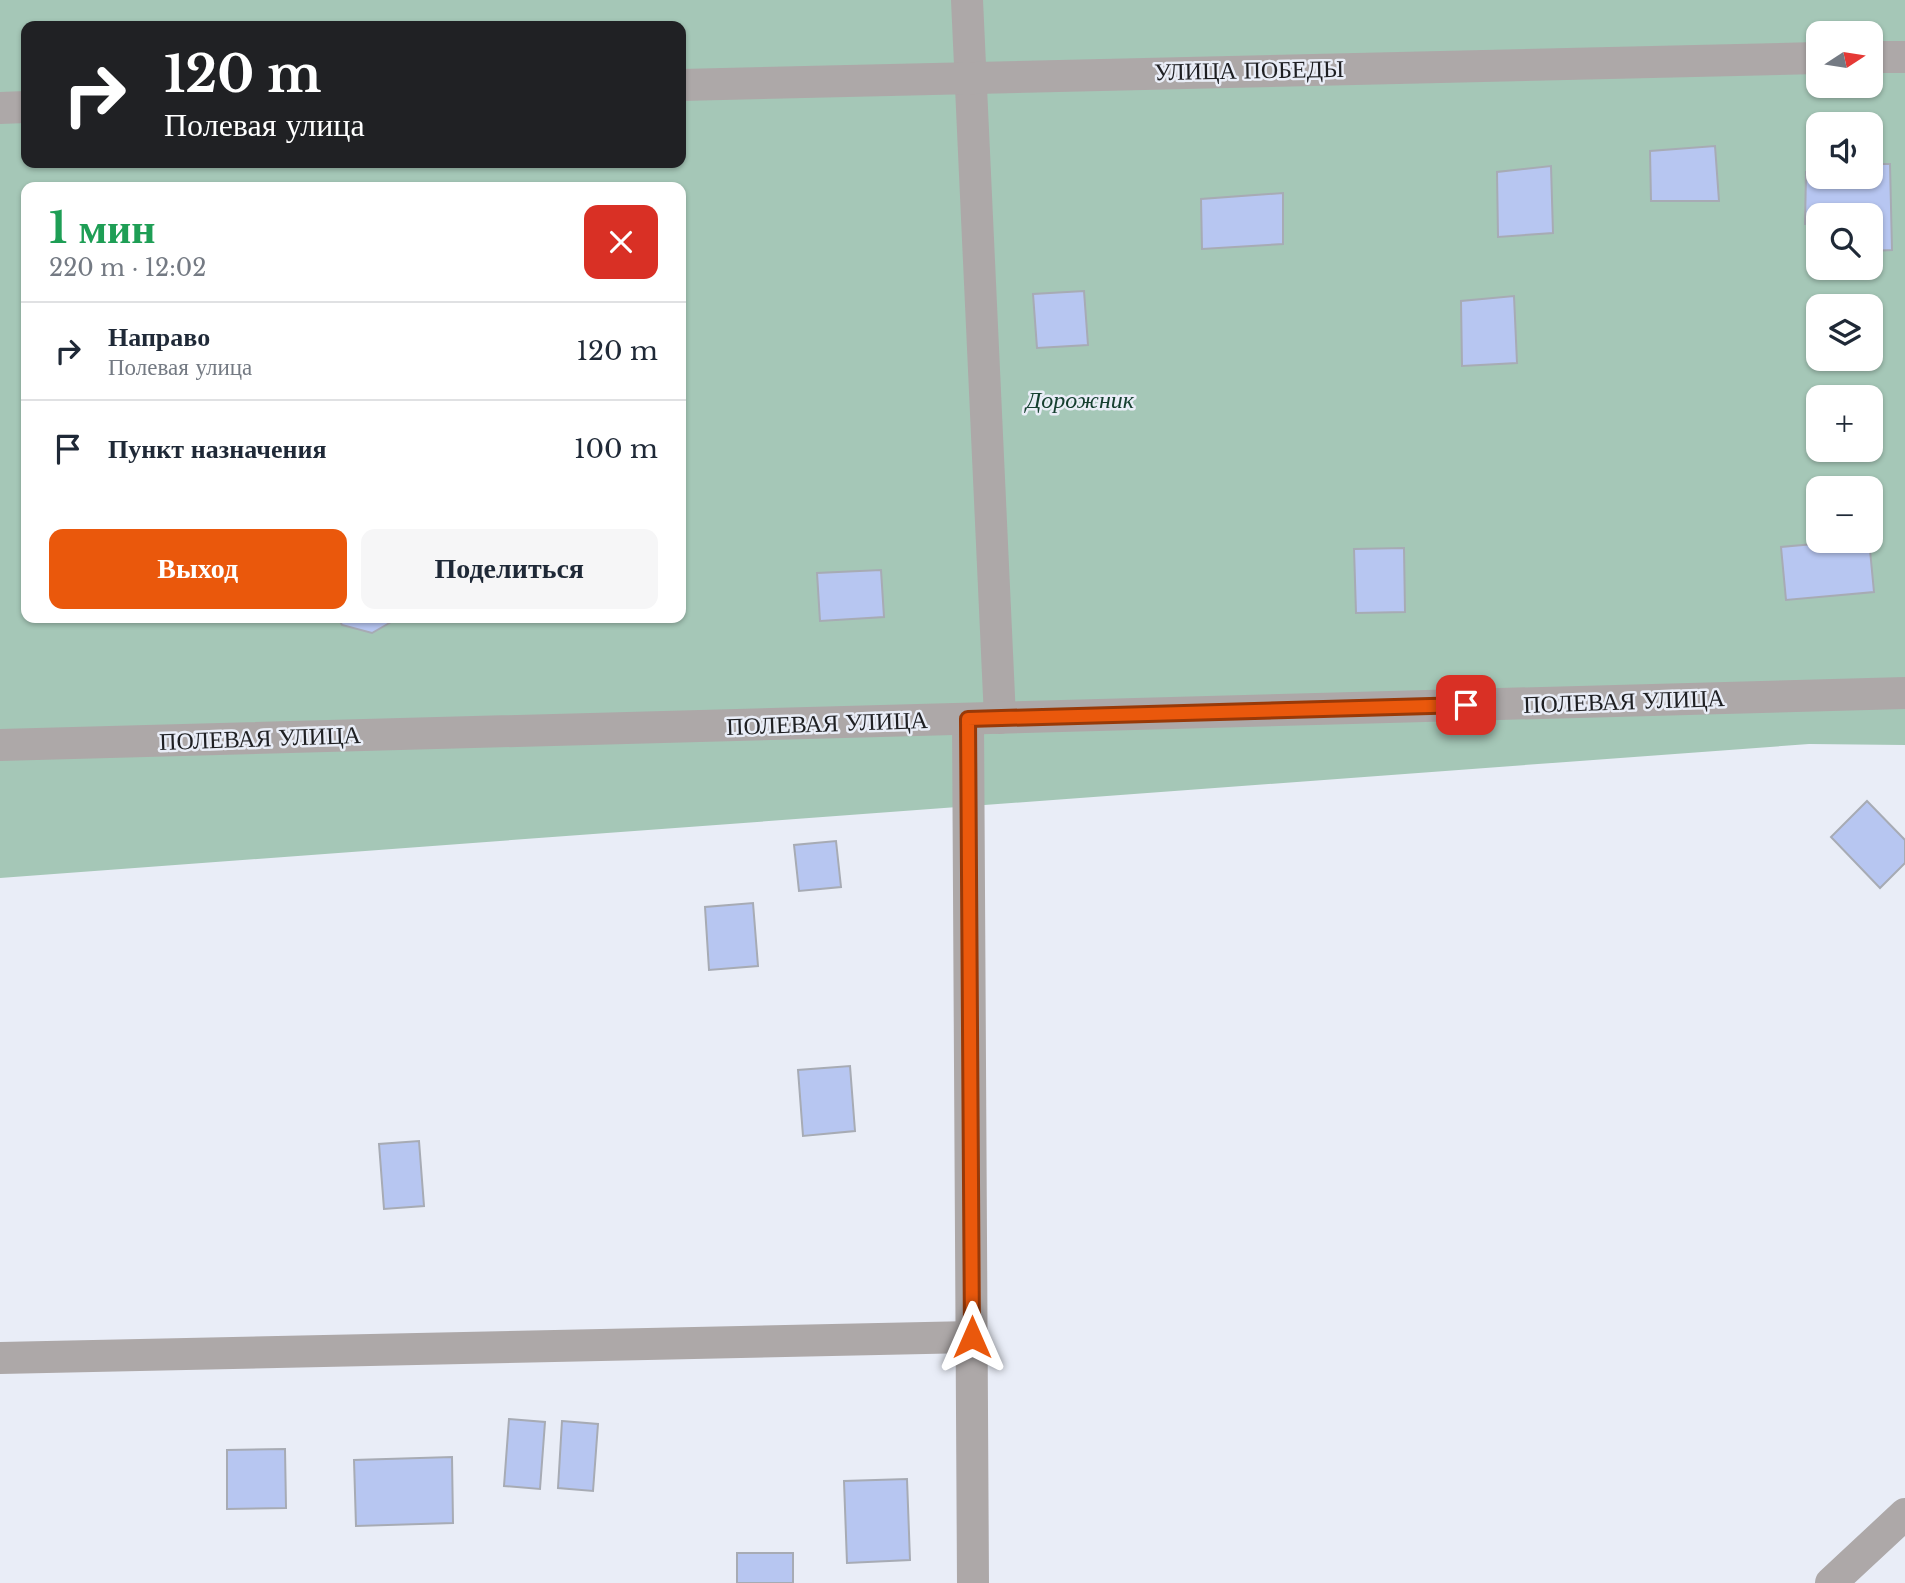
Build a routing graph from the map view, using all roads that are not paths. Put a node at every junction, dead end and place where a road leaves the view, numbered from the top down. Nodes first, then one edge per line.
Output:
1 (967, 0) edge
2 (1883, 57) edge
3 (1905, 57) edge
4 (1806, 58) edge
5 (969, 76) junction
6 (686, 85) edge
7 (21, 107) edge
8 (0, 108) edge
9 (1905, 693) edge
10 (1000, 718) junction
11 (968, 719) junction
12 (0, 745) edge
13 (972, 1337) junction
14 (0, 1358) edge
15 (1905, 1514) edge
16 (973, 1583) edge
17 (1831, 1583) edge

1 - 5 street
2 - 3 street
4 - 5 street, УЛИЦА ПОБЕДЫ
5 - 6 street, УЛИЦА ПОБЕДЫ
5 - 10 street
7 - 8 street
9 - 10 street, ПОЛЕВАЯ УЛИЦА
10 - 11 street, ПОЛЕВАЯ УЛИЦА
11 - 12 street, ПОЛЕВАЯ УЛИЦА
11 - 13 street
13 - 14 street
13 - 16 street
15 - 17 street

